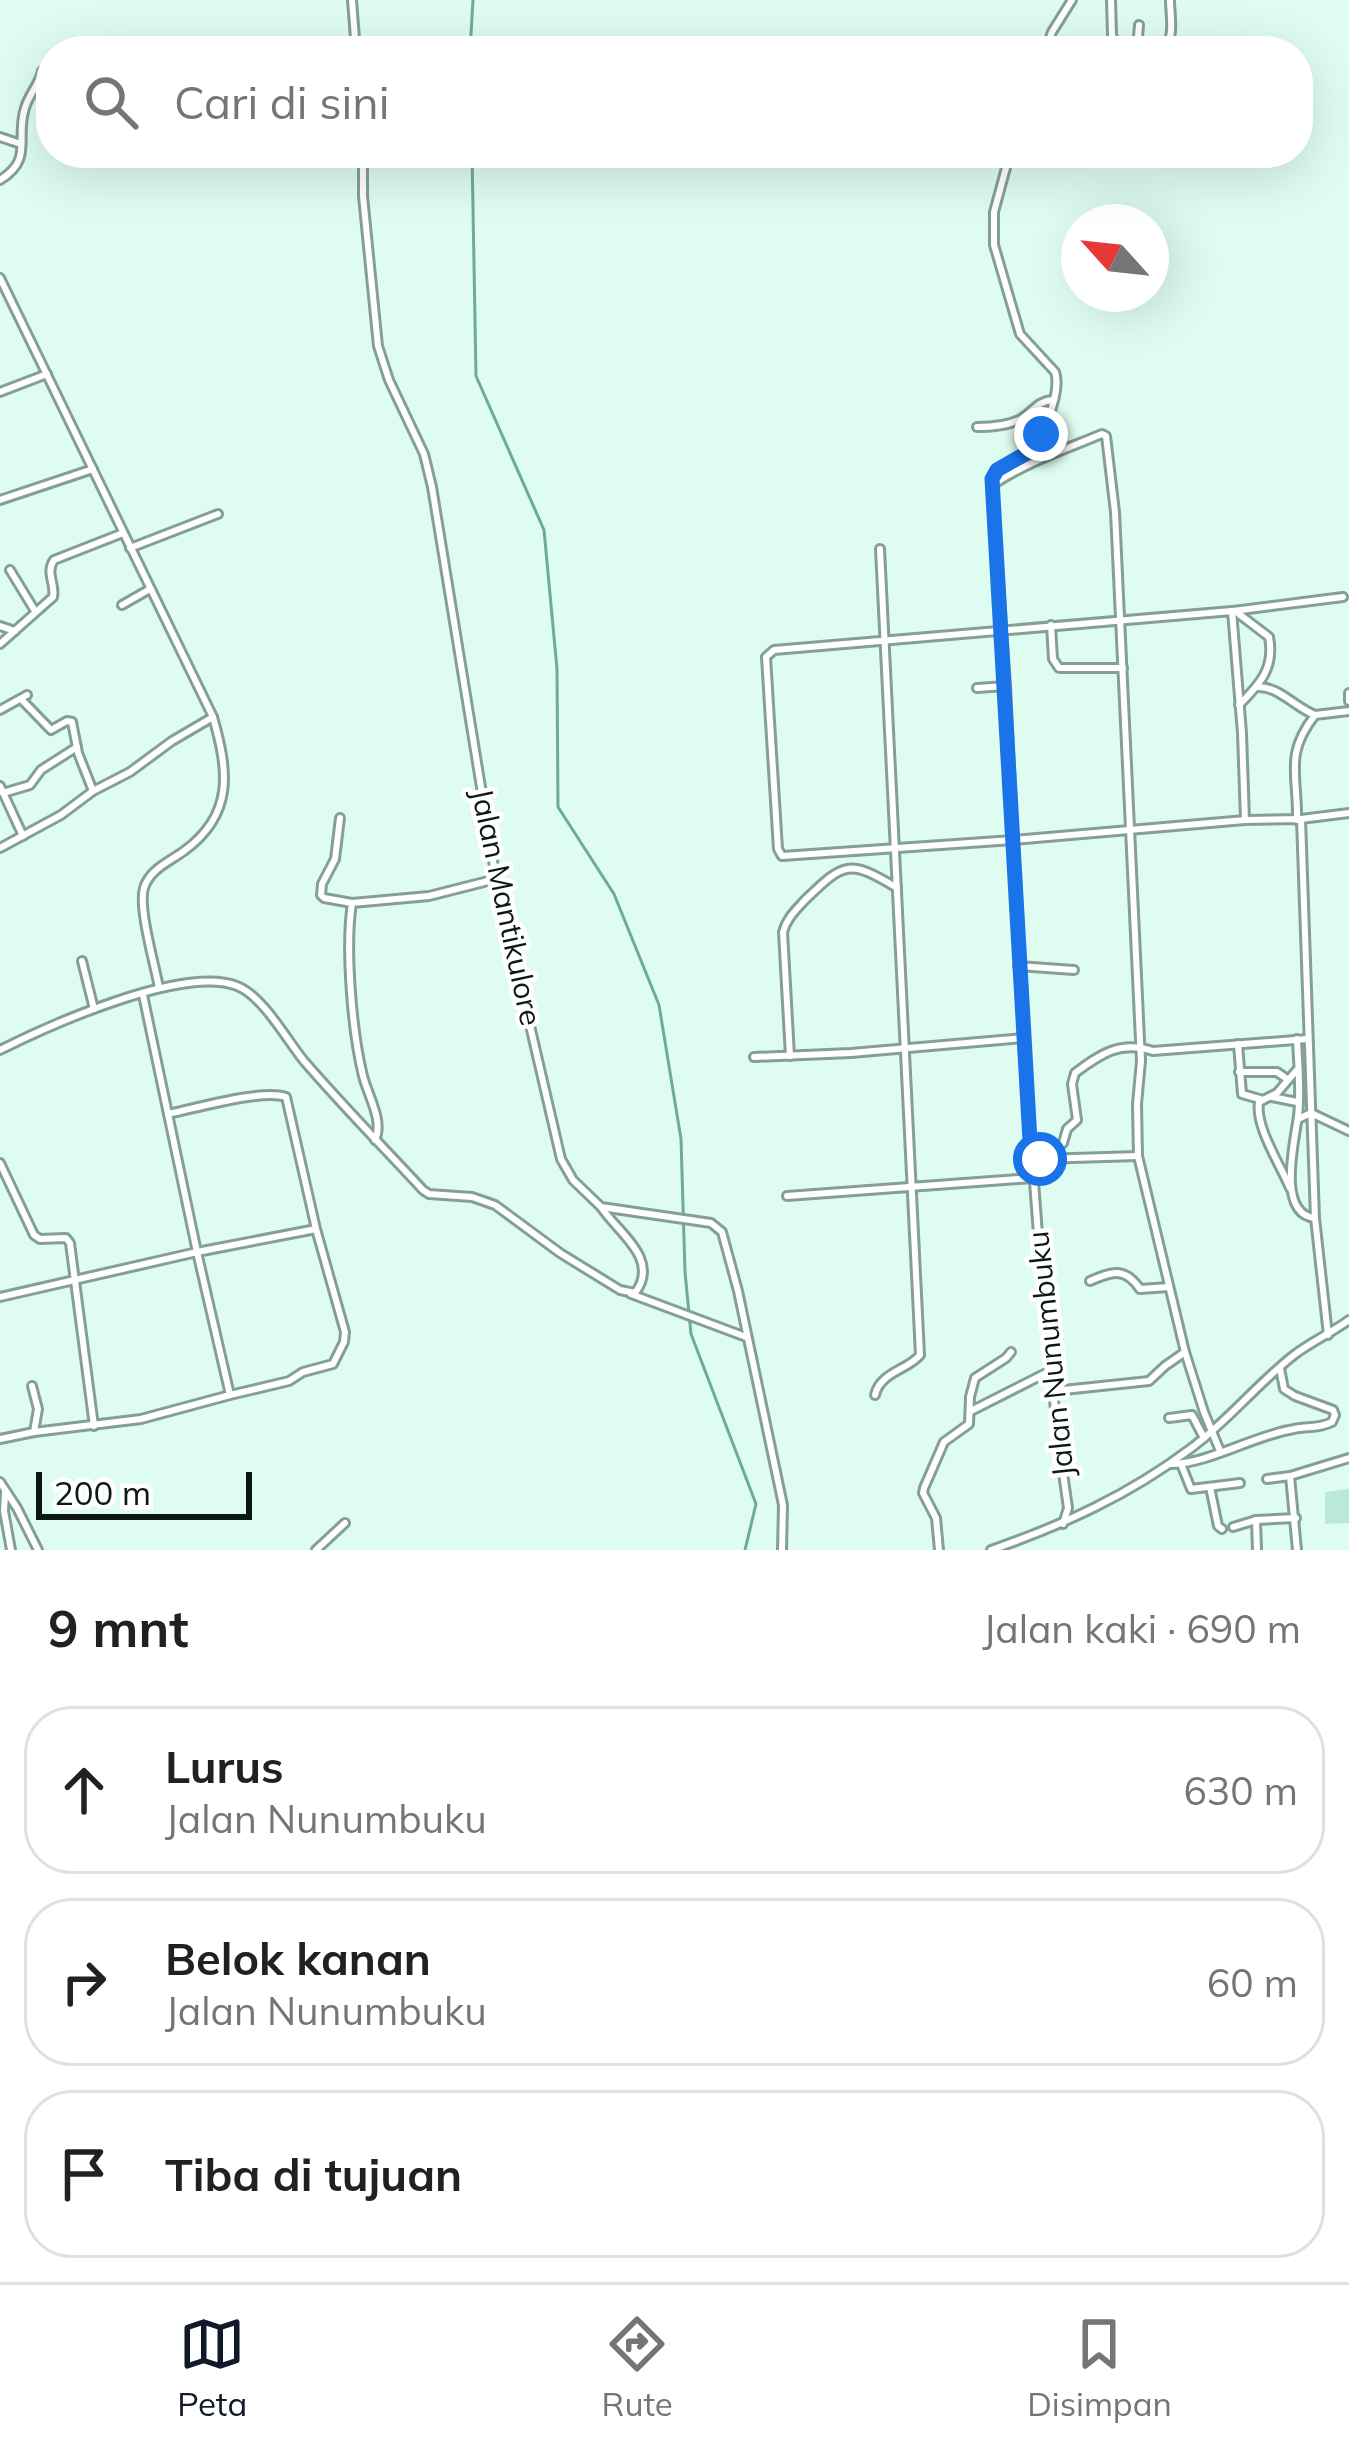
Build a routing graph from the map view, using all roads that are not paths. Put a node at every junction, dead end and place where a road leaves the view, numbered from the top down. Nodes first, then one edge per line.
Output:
1 (352, 0) edge
2 (1072, 0) edge
3 (1111, 0) edge
4 (1170, 0) edge
5 (1139, 25) dead end
6 (355, 36) edge
7 (1051, 36) edge
8 (1113, 36) edge
9 (1138, 36) edge
10 (1171, 36) edge
11 (36, 89) edge
12 (0, 137) edge
13 (21, 144) junction
14 (362, 168) edge
15 (1006, 168) edge
16 (0, 180) edge
17 (1, 286) edge
18 (47, 374) junction
19 (0, 392) edge
20 (1053, 400) junction
21 (977, 427) dead end
22 (93, 469) junction
23 (994, 484) junction
24 (0, 500) edge
25 (218, 514) dead end
26 (123, 533) junction
27 (130, 548) junction
28 (880, 549) dead end
29 (10, 570) dead end
30 (150, 589) junction
31 (1343, 597) dead end
32 (122, 605) dead end
33 (35, 611) junction
34 (1233, 611) junction
35 (1120, 621) junction
36 (1051, 625) junction
37 (0, 626) edge
38 (1001, 630) junction
39 (15, 631) junction
40 (884, 641) junction
41 (0, 644) edge
42 (1123, 668) junction
43 (1006, 686) junction
44 (1257, 687) junction
45 (976, 688) dead end
46 (1239, 705) junction
47 (0, 710) edge
48 (1349, 711) edge
49 (1315, 715) junction
50 (213, 717) junction
51 (77, 747) junction
52 (2, 790) edge
53 (93, 791) junction
54 (1349, 813) edge
55 (340, 818) dead end
56 (1245, 820) junction
57 (1299, 820) junction
58 (1130, 829) junction
59 (23, 836) junction
60 (1012, 840) junction
61 (0, 848) edge
62 (896, 848) junction
63 (496, 879) junction
64 (898, 888) junction
65 (352, 902) junction
66 (82, 961) dead end
67 (1018, 966) junction
68 (1074, 970) dead end
69 (159, 988) junction
70 (143, 994) junction
71 (94, 1009) junction
72 (1023, 1038) junction
73 (1297, 1039) junction
74 (1308, 1039) junction
75 (1238, 1044) junction
76 (1140, 1046) junction
77 (904, 1048) junction
78 (0, 1050) edge
79 (790, 1056) junction
80 (754, 1057) dead end
81 (1298, 1069) junction
82 (1239, 1072) junction
83 (1288, 1079) junction
84 (1266, 1098) junction
85 (1298, 1102) junction
86 (1311, 1113) junction
87 (169, 1114) junction
88 (1298, 1119) junction
89 (1349, 1131) edge
90 (375, 1140) junction
91 (1138, 1156) junction
92 (1036, 1158) junction
93 (0, 1163) edge
94 (1033, 1178) junction
95 (912, 1186) junction
96 (787, 1196) dead end
97 (1294, 1197) junction
98 (601, 1207) junction
99 (1315, 1218) junction
100 (316, 1229) junction
101 (197, 1252) junction
102 (76, 1280) junction
103 (1090, 1281) dead end
104 (1169, 1287) junction
105 (631, 1294) junction
106 (0, 1297) edge
107 (1349, 1321) edge
108 (741, 1335) junction
109 (1328, 1335) junction
110 (1011, 1352) dead end
111 (1185, 1352) junction
112 (1280, 1368) junction
113 (1052, 1370) junction
114 (32, 1386) dead end
115 (1054, 1391) junction
116 (230, 1395) junction
117 (875, 1395) dead end
118 (971, 1411) junction
119 (1169, 1418) dead end
120 (1334, 1418) junction
121 (1347, 1418) edge
122 (94, 1426) junction
123 (1213, 1430) junction
124 (34, 1432) junction
125 (1204, 1438) junction
126 (0, 1439) edge
127 (1220, 1451) junction
128 (1349, 1458) edge
129 (1181, 1464) junction
130 (1168, 1465) junction
131 (1290, 1476) junction
132 (1267, 1479) dead end
133 (0, 1482) edge
134 (1240, 1483) dead end
135 (1210, 1487) junction
136 (5, 1493) junction
137 (1296, 1518) junction
138 (1256, 1520) junction
139 (345, 1523) dead end
140 (1063, 1524) junction
141 (1233, 1527) dead end
142 (1222, 1529) dead end
143 (318, 1548) edge
144 (11, 1550) edge
145 (38, 1550) edge
146 (331, 1550) edge
147 (782, 1550) edge
148 (939, 1550) edge
149 (991, 1550) edge
150 (1257, 1550) edge
151 (1297, 1550) edge

1 - 6 street
2 - 7 street
3 - 8 street
4 - 10 street
5 - 9 street
11 - 13 street
12 - 13 street
13 - 16 street
14 - 63 street, Jalan Mantikulore
15 - 20 street
17 - 18 street
18 - 19 street
18 - 22 street
20 - 21 street
20 - 23 street
22 - 24 street
22 - 26 street
23 - 35 street
23 - 38 street, Jalan Nunumbuku
25 - 27 street
26 - 27 street
26 - 33 street
27 - 30 street
28 - 40 street
29 - 33 street
30 - 32 street
30 - 50 street
31 - 34 street
33 - 39 street
34 - 35 street
34 - 44 street
34 - 46 street
35 - 36 street
35 - 42 street
36 - 38 street
36 - 42 street
37 - 39 street
38 - 40 street
38 - 43 street, Jalan Nunumbuku
39 - 41 street
40 - 62 street
40 - 62 street
42 - 58 street
43 - 45 street
43 - 60 street, Jalan Nunumbuku
44 - 46 street
44 - 49 street
46 - 56 street
47 - 51 street
48 - 49 street
49 - 57 street
50 - 53 street
50 - 69 street
51 - 52 street
51 - 53 street
52 - 59 street
53 - 59 street
54 - 57 street
55 - 65 street
56 - 57 street
56 - 58 street
57 - 74 street
58 - 60 street
58 - 76 street
59 - 61 street
60 - 62 street
60 - 67 street, Jalan Nunumbuku
62 - 64 street
63 - 65 street
63 - 98 street, Jalan Mantikulore
64 - 77 street
64 - 79 street
65 - 90 street
66 - 71 street
67 - 68 street
67 - 72 street, Jalan Nunumbuku
69 - 70 street
69 - 90 street
70 - 71 street
70 - 87 street
71 - 78 street
72 - 77 street
72 - 92 street, Jalan Nunumbuku
73 - 74 street
73 - 75 street
73 - 81 street
74 - 86 street
75 - 76 street
75 - 82 street
76 - 91 street
76 - 92 street
77 - 79 street
77 - 95 street
79 - 80 street
81 - 83 street
81 - 85 street
82 - 83 street
82 - 84 street
83 - 84 street
84 - 85 street
84 - 97 street
85 - 88 street
86 - 88 street
86 - 89 street
86 - 99 street
87 - 100 street
87 - 101 street
88 - 97 street
90 - 105 street
91 - 92 street
91 - 104 street
92 - 94 street, Jalan Nunumbuku
93 - 102 street
94 - 95 street
94 - 113 street, Jalan Nunumbuku
95 - 96 street
95 - 117 street
97 - 99 street
98 - 105 street, Jalan Mantikulore
98 - 108 street
99 - 109 street
100 - 101 street
100 - 116 street
101 - 102 street
101 - 116 street
102 - 106 street
102 - 122 street
103 - 104 street
104 - 111 street
105 - 108 street
107 - 109 street, Jalan Nunumbuku
108 - 147 street
109 - 112 street, Jalan Nunumbuku
110 - 118 street
111 - 115 street
111 - 123 street
112 - 120 street
112 - 123 street, Jalan Nunumbuku
113 - 115 street, Jalan Nunumbuku
113 - 118 street
114 - 124 street
115 - 140 street, Jalan Nunumbuku
116 - 122 street
118 - 148 street
119 - 125 street
120 - 121 street
120 - 127 street
122 - 124 street
123 - 125 street, Jalan Nunumbuku
123 - 127 street
124 - 126 street
125 - 130 street, Jalan Nunumbuku
127 - 129 street
128 - 131 street
129 - 130 street
129 - 135 street
130 - 140 street, Jalan Nunumbuku
131 - 132 street
131 - 137 street
133 - 136 street
134 - 135 street
135 - 142 street
136 - 144 street
136 - 145 street
137 - 138 street
137 - 151 street
138 - 141 street
138 - 150 street
139 - 143 street
140 - 149 street, Jalan Nunumbuku
143 - 146 street

